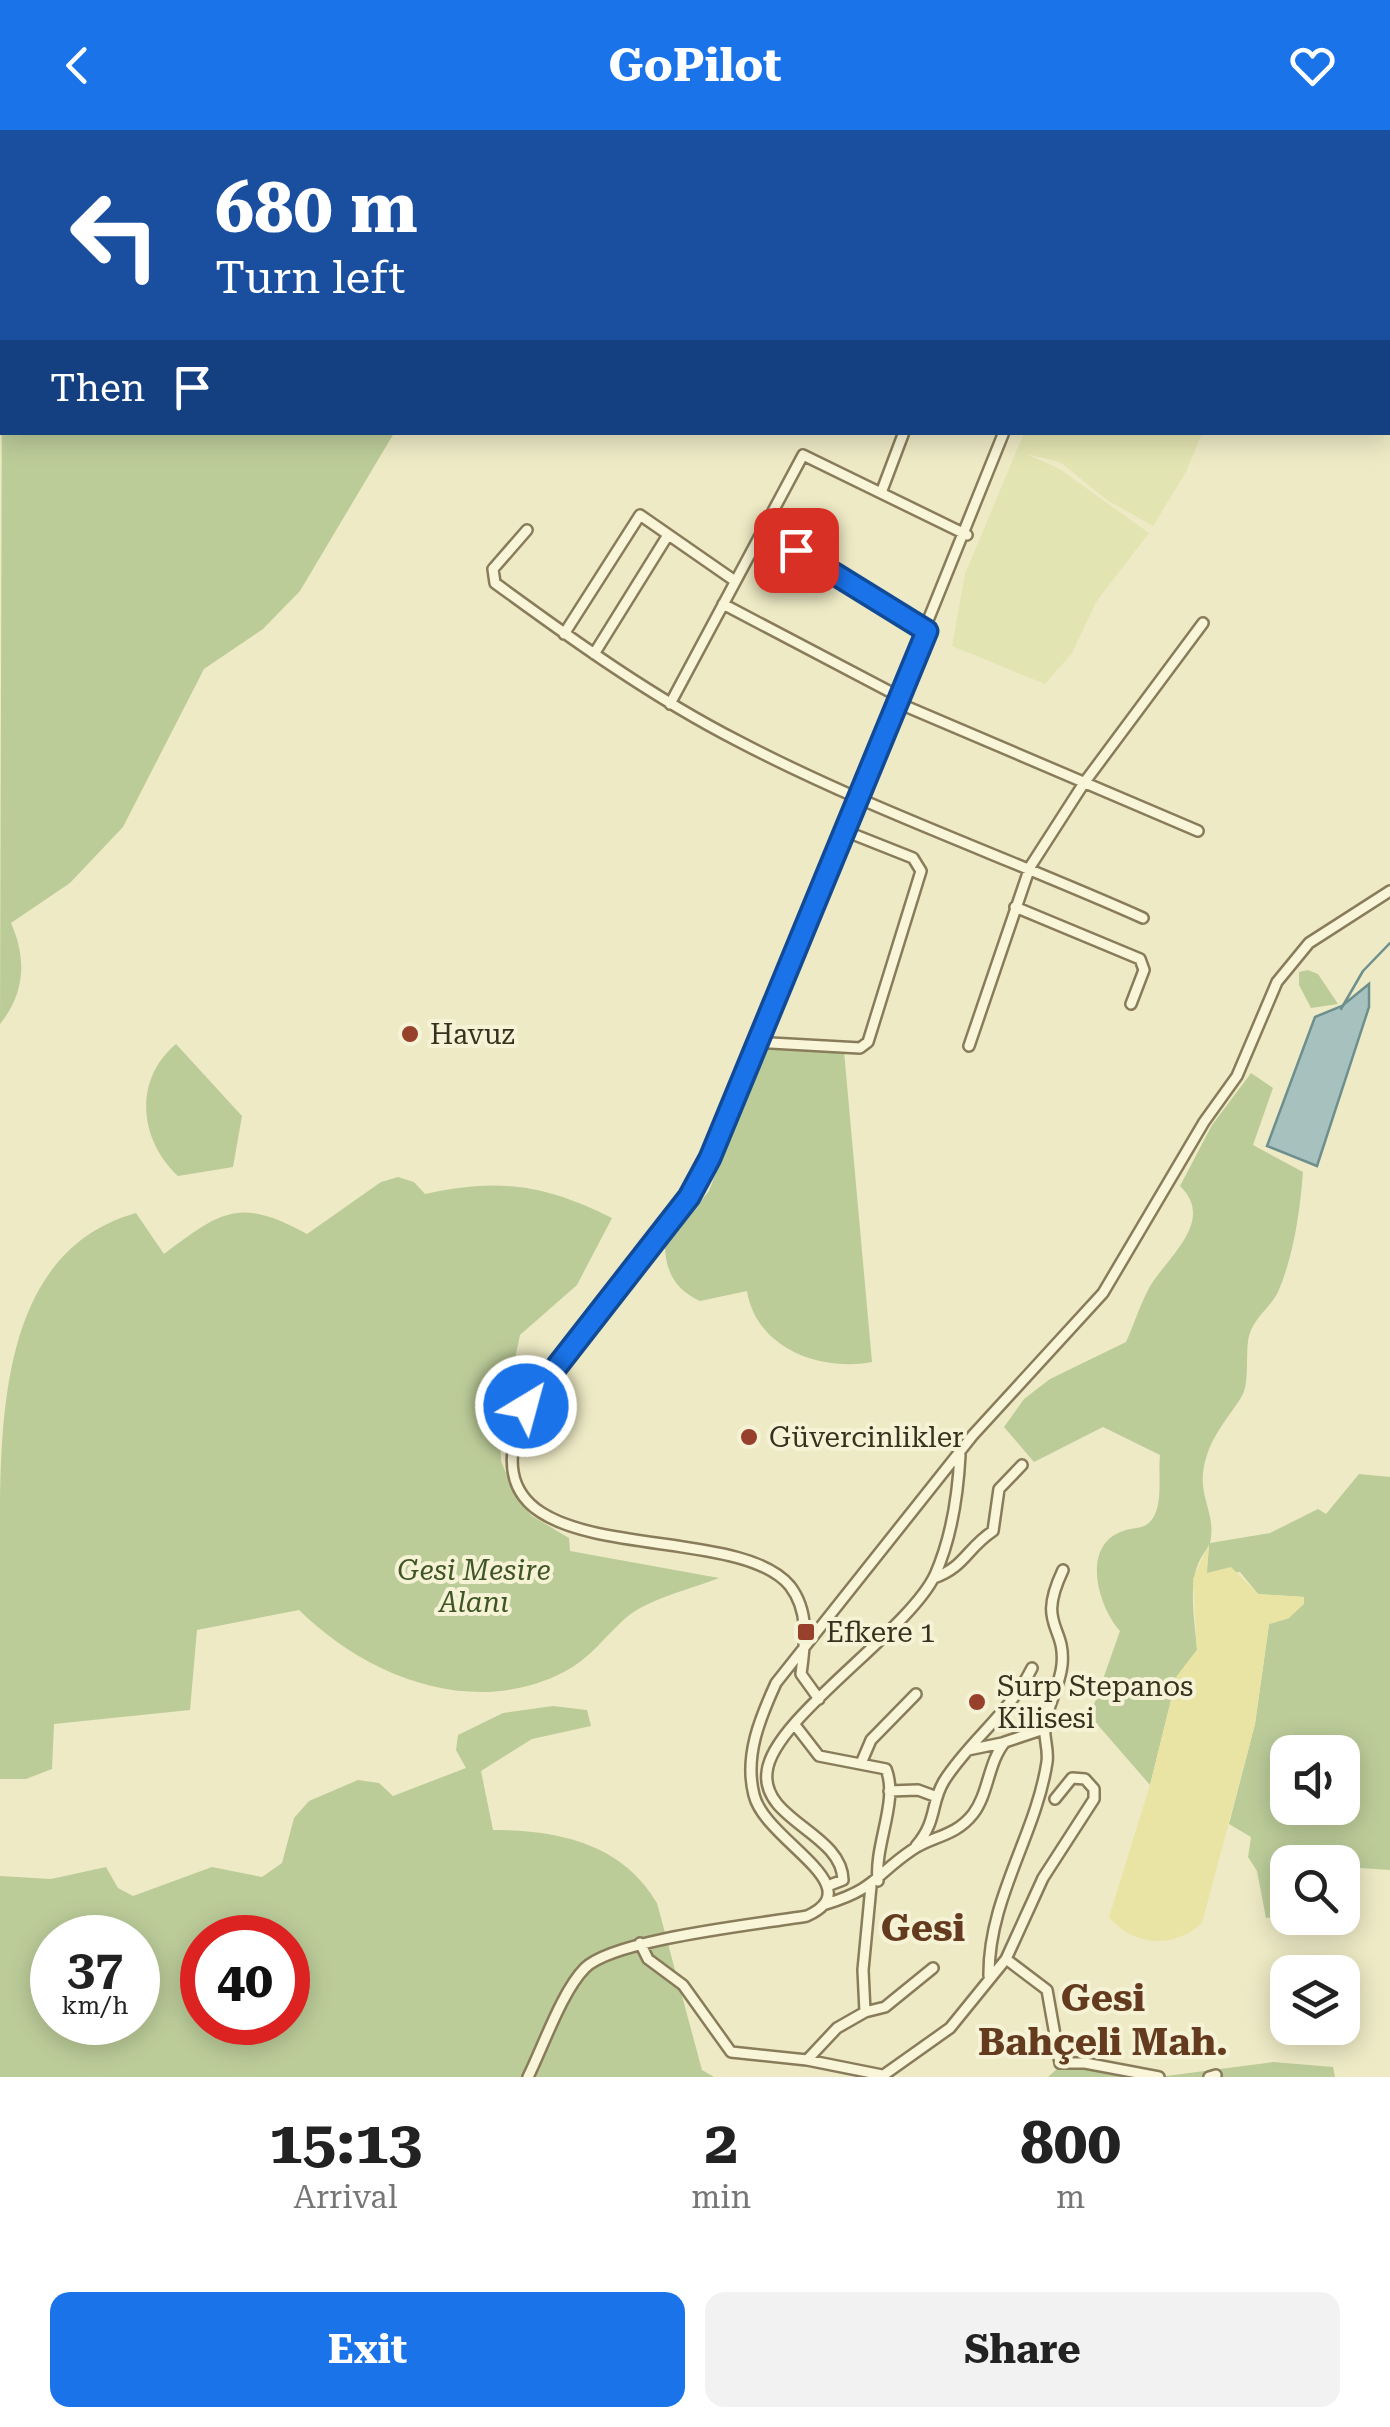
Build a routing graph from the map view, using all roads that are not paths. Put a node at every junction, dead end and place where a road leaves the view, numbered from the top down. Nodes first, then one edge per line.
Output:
1 (903, 435) edge
2 (1003, 435) edge
3 (881, 493) junction
4 (527, 530) dead end
5 (763, 530) junction
6 (668, 535) junction
7 (966, 535) junction
8 (736, 581) junction
9 (723, 604) junction
10 (1203, 623) dead end
11 (927, 631) junction
12 (564, 634) junction
13 (594, 654) junction
14 (899, 700) junction
15 (670, 704) junction
16 (1084, 783) junction
17 (857, 796) junction
18 (845, 831) junction
19 (1198, 831) dead end
20 (1030, 868) junction
21 (1390, 891) edge
22 (1015, 907) junction
23 (1144, 918) dead end
24 (1131, 1004) dead end
25 (755, 1042) junction
26 (970, 1046) dead end
27 (960, 1452) junction
28 (1022, 1464) dead end
29 (1063, 1570) dead end
30 (934, 1578) junction
31 (804, 1645) junction
32 (1032, 1668) dead end
33 (916, 1694) dead end
34 (819, 1699) junction
35 (795, 1725) junction
36 (1044, 1729) junction
37 (1005, 1742) junction
38 (966, 1750) junction
39 (862, 1762) junction
40 (889, 1791) junction
41 (937, 1798) junction
42 (1055, 1799) dead end
43 (914, 1848) junction
44 (874, 1884) junction
45 (830, 1886) junction
46 (826, 1904) junction
47 (640, 1944) junction
48 (1006, 1959) junction
49 (934, 1968) dead end
50 (989, 1976) junction
51 (866, 2012) junction
52 (807, 2060) junction
53 (882, 2076) edge
54 (528, 2077) edge
55 (1159, 2077) edge

1 - 3 street
2 - 7 street
3 - 5 street
3 - 7 street
4 - 12 street
5 - 8 street
5 - 11 street
6 - 8 street
6 - 12 street
6 - 13 street
7 - 11 street
8 - 9 street
9 - 14 street
9 - 15 street
10 - 16 street
11 - 14 street
12 - 13 street
13 - 15 street
14 - 16 street
14 - 17 street
15 - 17 street
16 - 19 street
16 - 20 street
17 - 18 street
17 - 20 street
18 - 25 street
18 - 25 street
20 - 22 street
20 - 23 street
21 - 27 street
22 - 24 street
22 - 26 street
25 - 31 street
27 - 30 street
27 - 31 street
28 - 30 street
29 - 36 street
30 - 34 street
31 - 34 street
31 - 45 street
32 - 38 street
33 - 39 street
34 - 35 street
35 - 39 street
35 - 45 street
36 - 37 street
36 - 50 street
37 - 38 street
37 - 43 street
38 - 41 street
39 - 40 street
40 - 41 street
40 - 44 street
41 - 43 street
42 - 48 street
43 - 44 street
44 - 46 street
44 - 51 street
45 - 46 street
46 - 47 street
47 - 52 street
47 - 54 street
48 - 50 street
48 - 55 street
49 - 51 street
50 - 53 street
51 - 52 street
52 - 53 street

